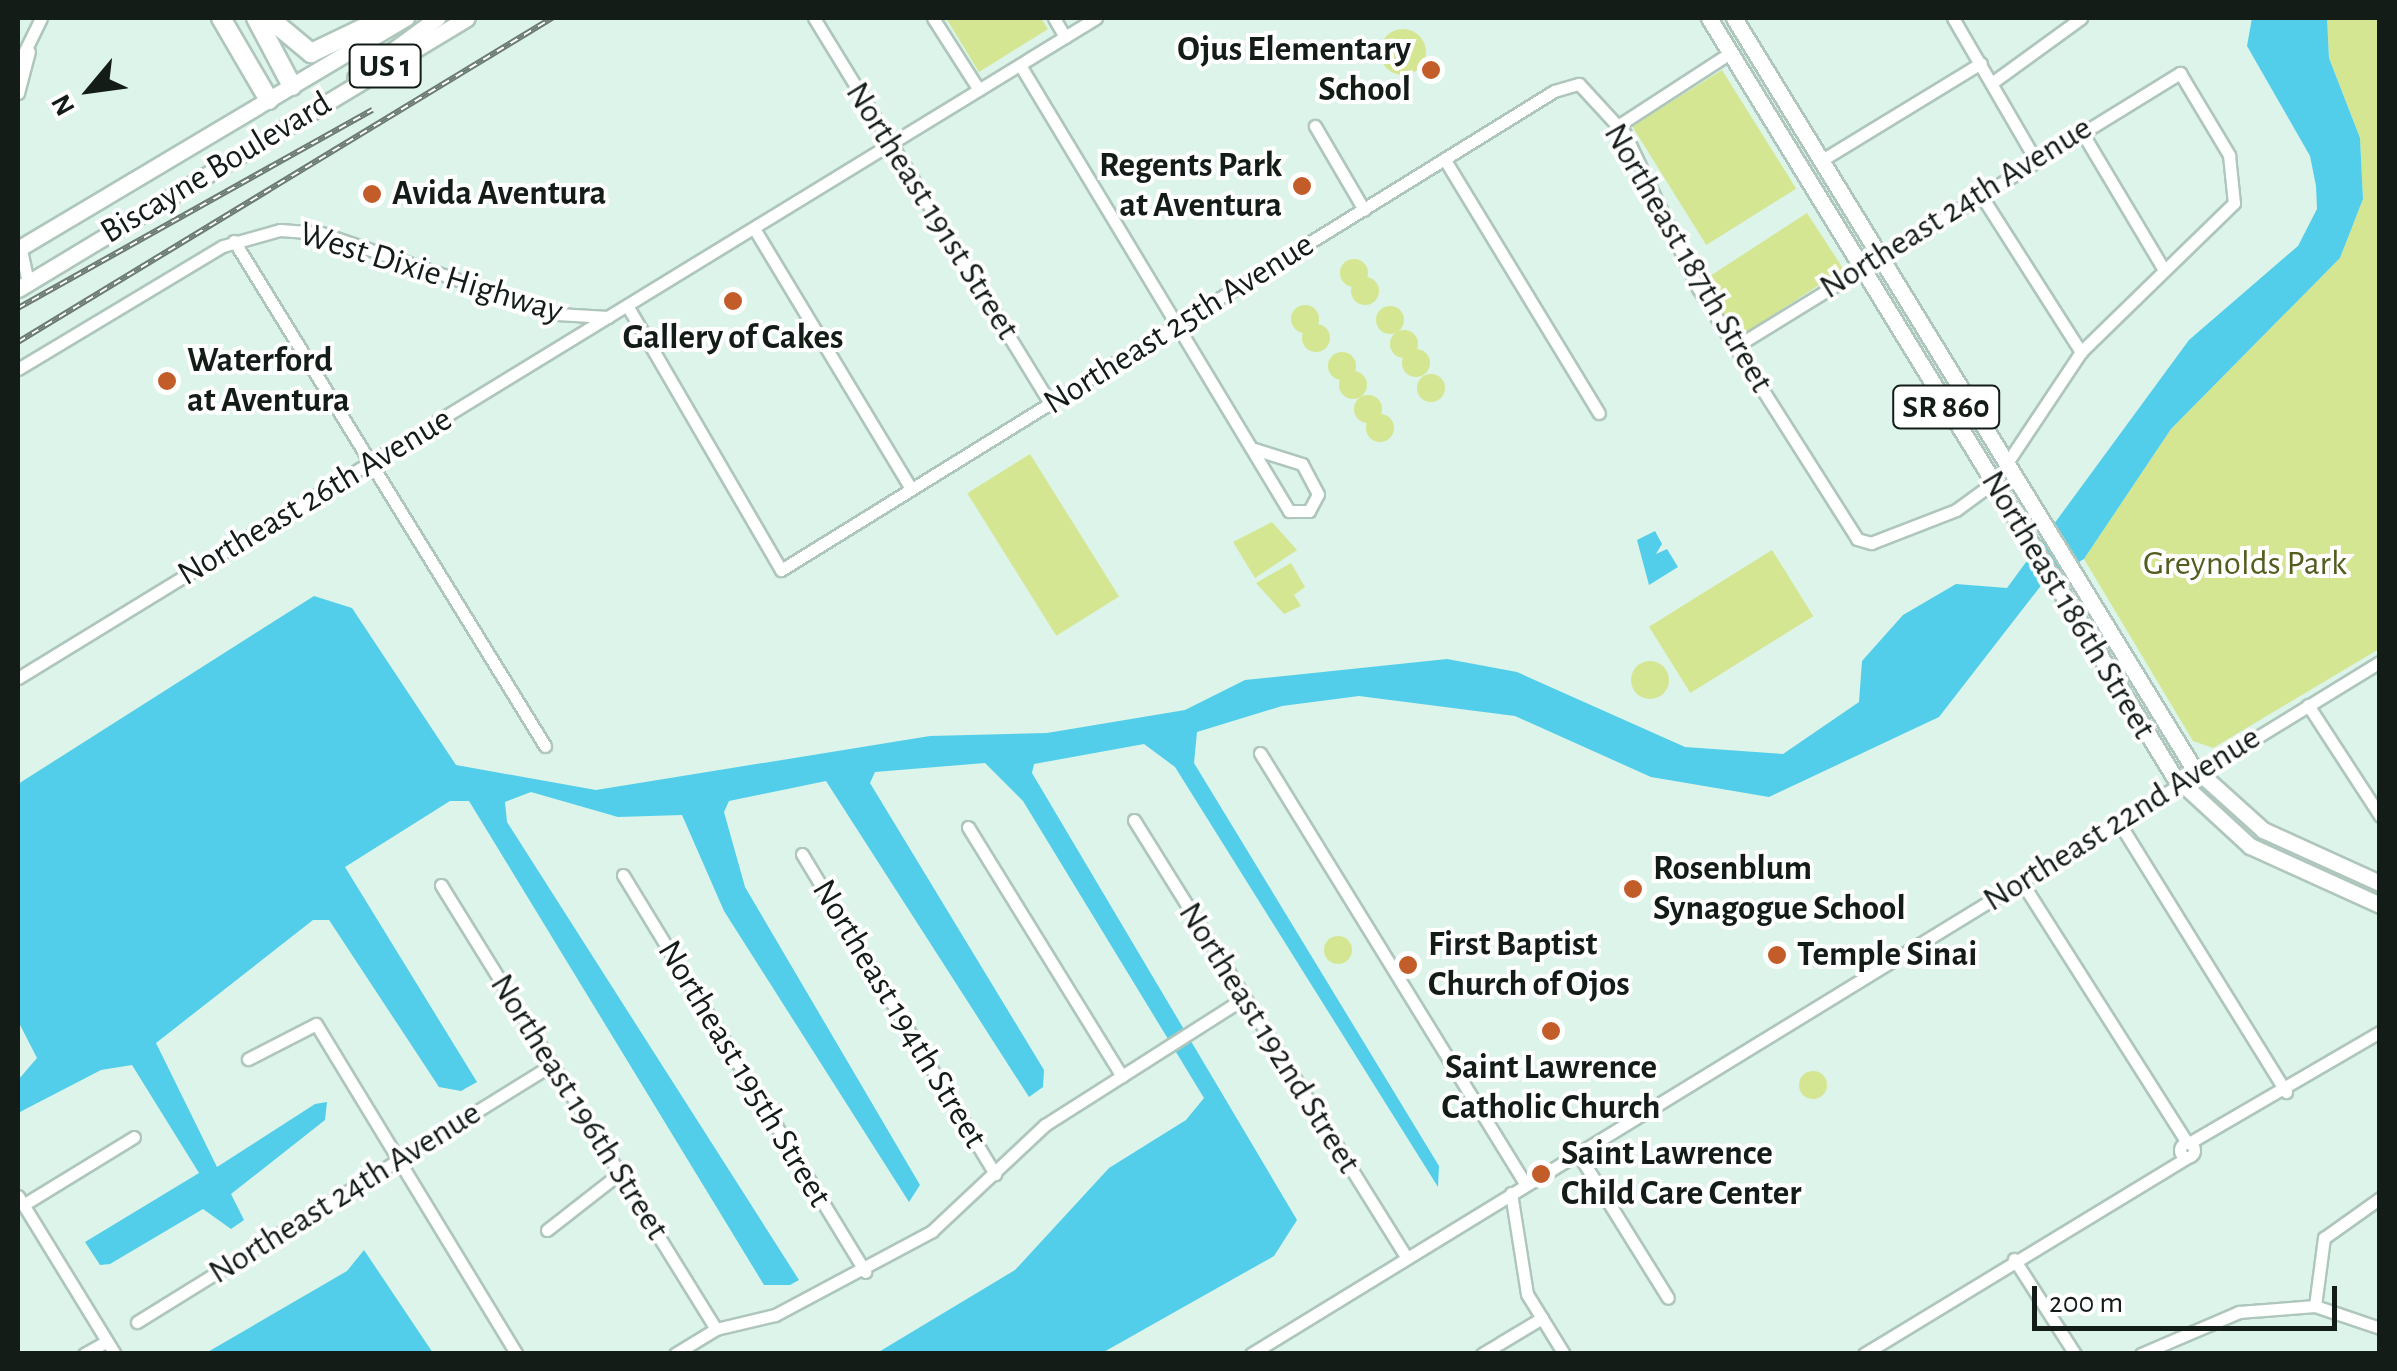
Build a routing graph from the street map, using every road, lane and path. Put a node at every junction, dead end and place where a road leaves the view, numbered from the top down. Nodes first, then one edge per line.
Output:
1 (40, 18) edge
2 (221, 18) edge
3 (256, 18) edge
4 (269, 18) edge
5 (384, 18) edge
6 (406, 18) edge
7 (437, 18) edge
8 (467, 18) edge
9 (814, 18) edge
10 (933, 18) edge
11 (1054, 18) edge
12 (1096, 18) edge
13 (1708, 18) edge
14 (1734, 18) edge
15 (1953, 18) edge
16 (2082, 20) edge
17 (1066, 36) junction
18 (29, 51) junction
19 (1730, 53) junction
20 (1981, 63) junction
21 (1020, 64) junction
22 (18, 65) edge
23 (1770, 75) junction
24 (1993, 82) junction
25 (1579, 84) joint
26 (292, 86) junction
27 (346, 89) junction
28 (979, 90) junction
29 (18, 93) edge
30 (269, 100) junction
31 (305, 115) junction
32 (1619, 125) junction
33 (1315, 126) dead end
34 (284, 129) junction
35 (2080, 129) junction
36 (891, 146) junction
37 (2034, 157) junction
38 (1445, 160) junction
39 (1822, 160) junction
40 (1979, 192) junction
41 (1364, 210) junction
42 (754, 230) junction
43 (234, 241) junction
44 (19, 246) edge
45 (1880, 256) junction
46 (1861, 268) junction
47 (2162, 268) junction
48 (21, 281) edge
49 (628, 306) junction
50 (612, 316) junction
51 (1178, 324) junction
52 (1735, 347) junction
53 (2081, 352) junction
54 (18, 369) edge
55 (1050, 403) junction
56 (1599, 413) dead end
57 (1254, 449) junction
58 (370, 463) junction
59 (2007, 463) junction
60 (1993, 482) junction
61 (911, 490) junction
62 (2093, 607) junction
63 (2076, 618) junction
64 (2380, 662) edge
65 (18, 678) edge
66 (2308, 705) junction
67 (545, 746) dead end
68 (1260, 754) dead end
69 (2196, 773) junction
70 (2179, 783) junction
71 (2375, 799) edge
72 (2380, 816) edge
73 (1134, 820) dead end
74 (2118, 821) junction
75 (968, 827) dead end
76 (802, 854) dead end
77 (623, 875) dead end
78 (2021, 881) junction
79 (2378, 881) edge
80 (442, 885) dead end
81 (2380, 905) edge
82 (1244, 998) junction
83 (2380, 1032) edge
84 (248, 1059) dead end
85 (552, 1064) junction
86 (1122, 1076) junction
87 (2286, 1092) junction
88 (134, 1137) dead end
89 (2184, 1148) junction
90 (1579, 1154) junction
91 (398, 1160) junction
92 (620, 1174) junction
93 (995, 1174) junction
94 (1526, 1185) junction
95 (1511, 1194) junction
96 (2380, 1198) edge
97 (20, 1201) edge
98 (547, 1230) dead end
99 (1405, 1255) junction
100 (2014, 1259) junction
101 (864, 1272) junction
102 (1668, 1298) dead end
103 (2315, 1306) junction
104 (1542, 1318) junction
105 (137, 1322) dead end
106 (716, 1328) junction
107 (2380, 1328) edge
108 (107, 1341) junction
109 (84, 1354) edge
110 (115, 1354) edge
111 (516, 1354) edge
112 (675, 1354) edge
113 (1250, 1354) edge
114 (1482, 1354) edge
115 (1564, 1354) edge
116 (1864, 1354) edge
117 (2075, 1354) edge
118 (2141, 1354) edge

1 - 18 street
2 - 30 highway
3 - 26 highway
4 - 5 highway
6 - 26 main road, Biscayne Boulevard / US 1
7 - 27 main road
8 - 27 main road, Biscayne Boulevard / US 1
9 - 36 street, Northeast 191st Street
10 - 28 street
11 - 17 street
12 - 17 street, West Dixie Highway
13 - 19 main road, Northeast 186th Street / SR 860
14 - 23 main road, Northeast 186th Street / SR 860
15 - 20 street
16 - 24 street
17 - 21 street, West Dixie Highway
18 - 22 street
18 - 29 street
19 - 23 main road
19 - 32 street
19 - 46 main road, Northeast 186th Street / SR 860
20 - 24 street
20 - 39 street
21 - 28 street, West Dixie Highway
21 - 51 street
23 - 39 main road, Northeast 186th Street / SR 860
24 - 37 street
25 - 32 street, Northeast 187th Street
25 - 38 street, Northeast 25th Avenue
26 - 30 main road, Biscayne Boulevard / US 1
26 - 31 main road
27 - 31 main road, Biscayne Boulevard / US 1
28 - 36 street, West Dixie Highway
30 - 34 main road
30 - 44 main road, Biscayne Boulevard / US 1
31 - 34 main road, Biscayne Boulevard / US 1
32 - 52 street, Northeast 187th Street
33 - 41 street
34 - 48 main road, Biscayne Boulevard / US 1
35 - 37 street, Northeast 24th Avenue
35 - 47 street
35 - 47 street, Northeast 24th Avenue
36 - 42 street, West Dixie Highway
36 - 55 street, Northeast 191st Street
37 - 40 street, Northeast 24th Avenue
38 - 41 street, Northeast 25th Avenue
38 - 56 street
39 - 45 main road, Northeast 186th Street / SR 860
40 - 45 street, Northeast 24th Avenue
40 - 53 street
41 - 51 street, Northeast 25th Avenue
42 - 49 street, West Dixie Highway
42 - 61 street
43 - 50 street, West Dixie Highway
43 - 54 street, West Dixie Highway
43 - 58 street
44 - 48 street
45 - 46 street, Northeast 24th Avenue
45 - 59 main road, Northeast 186th Street / SR 860
46 - 52 street, Northeast 24th Avenue
46 - 60 main road, Northeast 186th Street / SR 860
47 - 53 street
49 - 50 street, West Dixie Highway
49 - 61 street, Northeast 25th Avenue
50 - 58 street, Northeast 26th Avenue
51 - 55 street, Northeast 25th Avenue
51 - 57 street
52 - 60 street, Northeast 187th Street
53 - 59 street
55 - 61 street, Northeast 25th Avenue
57 - 57 street
58 - 65 street, Northeast 26th Avenue
58 - 67 street
59 - 62 main road, Northeast 186th Street / SR 860
60 - 63 main road, Northeast 186th Street / SR 860
62 - 63 main road
62 - 69 main road, Northeast 186th Street / SR 860
63 - 70 main road, Northeast 186th Street / SR 860
64 - 66 street, Northeast 22nd Avenue
66 - 69 street, Northeast 22nd Avenue
66 - 71 street
68 - 94 street
69 - 70 street, Northeast 22nd Avenue
69 - 79 main road, Northeast 186th Street / SR 860
70 - 74 street, Northeast 22nd Avenue
70 - 81 main road, Northeast 186th Street / SR 860
71 - 72 street
73 - 82 street, Northeast 192nd Street
74 - 78 street, Northeast 22nd Avenue
74 - 87 street
75 - 86 street
76 - 93 street, Northeast 194th Street
77 - 101 street, Northeast 195th Street
78 - 89 street
78 - 90 street, Northeast 22nd Avenue
80 - 85 street, Northeast 196th Street
82 - 86 street
82 - 99 street, Northeast 192nd Street
83 - 87 street
84 - 91 street
85 - 91 street, Northeast 24th Avenue
85 - 92 street, Northeast 196th Street
86 - 93 street
87 - 89 street
88 - 97 street
89 - 100 street
90 - 94 street, Northeast 22nd Avenue
90 - 102 street
91 - 105 street, Northeast 24th Avenue
91 - 111 street
92 - 98 street
92 - 106 street, Northeast 196th Street
93 - 101 street
94 - 95 street, Northeast 22nd Avenue
95 - 99 street, Northeast 22nd Avenue
95 - 104 street
96 - 103 street
97 - 108 street
99 - 113 street, Northeast 22nd Avenue
100 - 116 street
100 - 117 street
101 - 106 street
103 - 107 street
103 - 118 street
104 - 114 street
104 - 115 street
106 - 112 street
108 - 109 street
108 - 110 street

